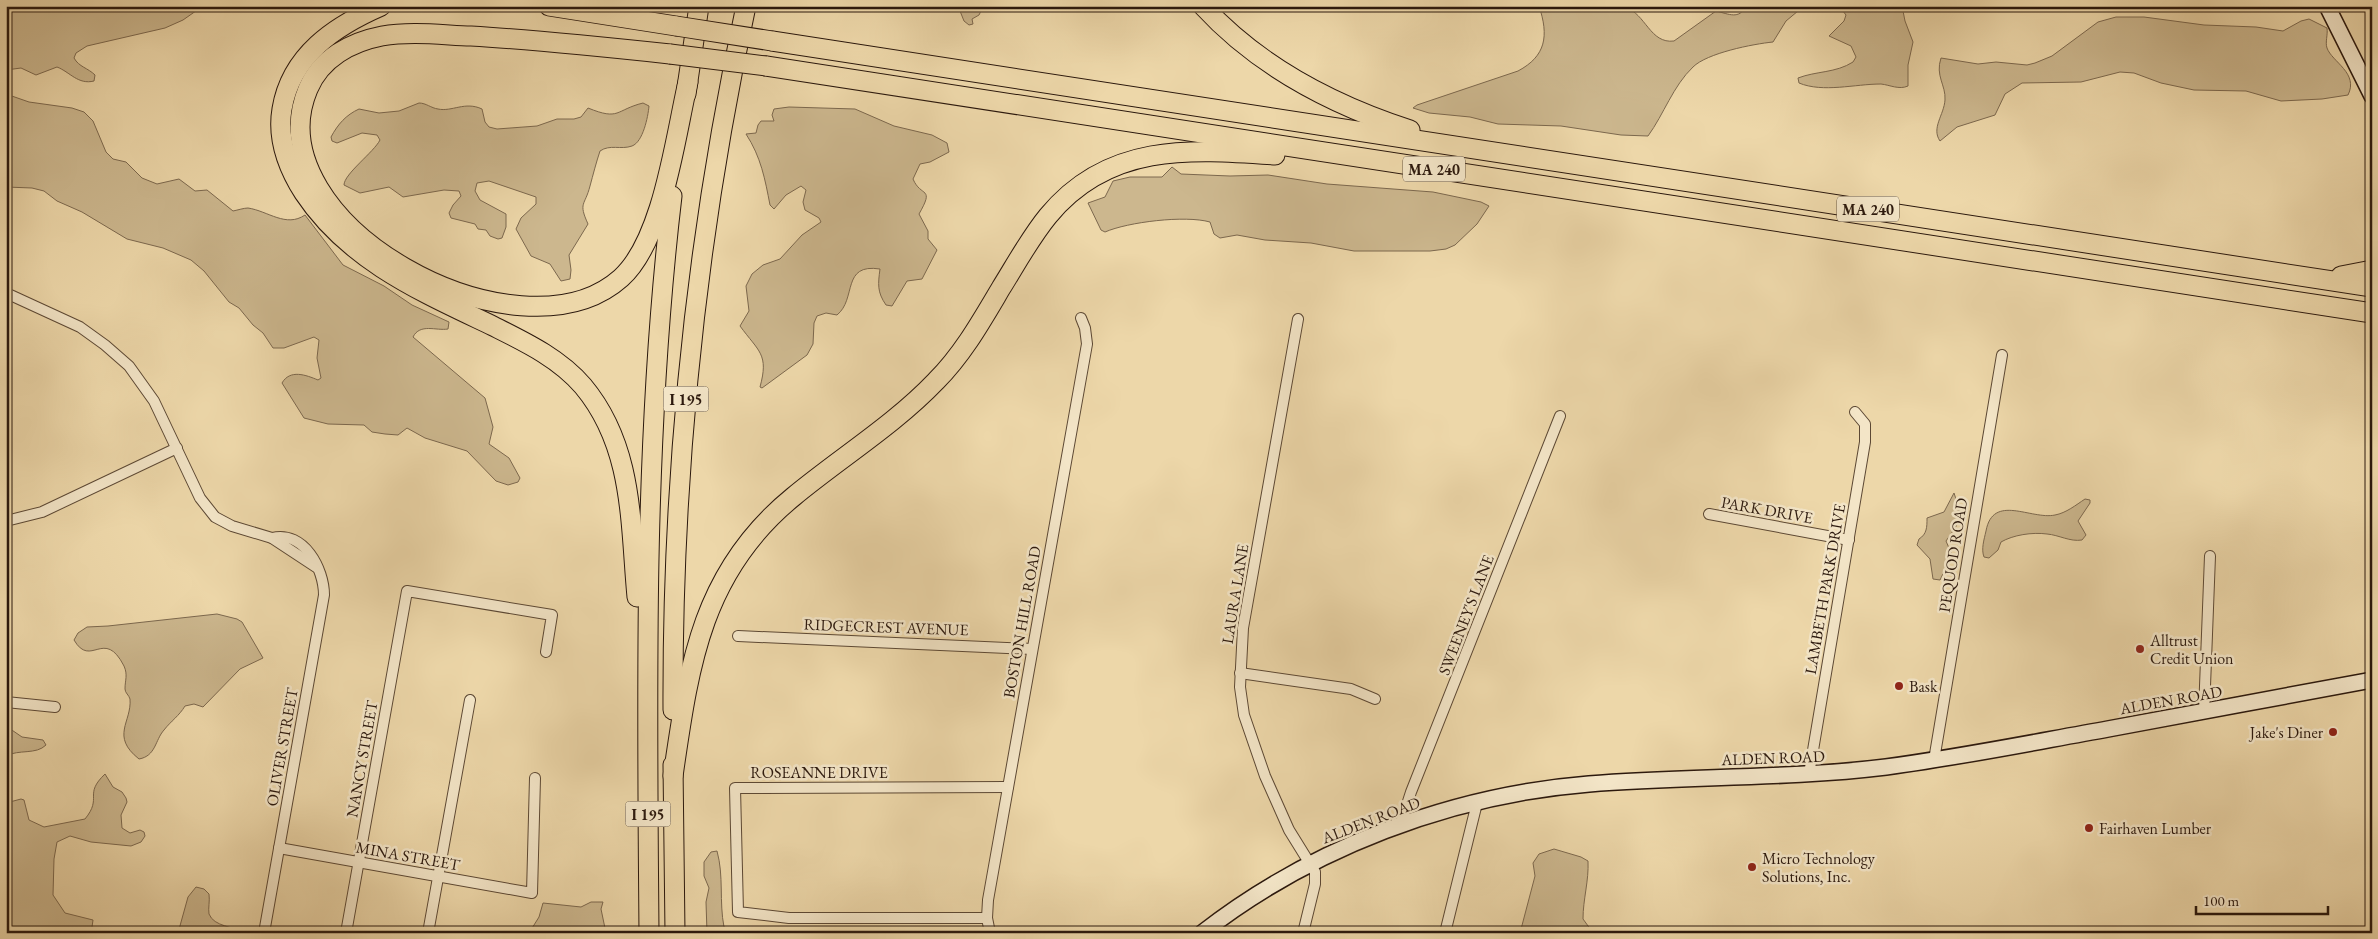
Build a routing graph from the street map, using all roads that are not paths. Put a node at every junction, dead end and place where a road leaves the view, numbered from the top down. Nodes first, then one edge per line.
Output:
1 (381, 6) edge
2 (549, 6) edge
3 (699, 6) edge
4 (746, 6) edge
5 (1203, 6) edge
6 (2327, 6) edge
7 (688, 82) junction
8 (2372, 96) edge
9 (1471, 148) junction
10 (1381, 161) junction
11 (2372, 270) edge
12 (2315, 278) junction
13 (2372, 287) edge
14 (6, 293) edge
15 (2305, 302) junction
16 (2372, 313) edge
17 (1081, 318) dead end
18 (1298, 318) dead end
19 (2372, 319) edge
20 (2002, 355) dead end
21 (1855, 412) dead end
22 (1560, 416) dead end
23 (177, 448) junction
24 (1710, 514) dead end
25 (6, 521) edge
26 (1849, 540) junction
27 (2210, 556) dead end
28 (738, 636) dead end
29 (1032, 649) junction
30 (546, 652) dead end
31 (1240, 673) junction
32 (2372, 680) edge
33 (648, 695) junction
34 (1375, 699) dead end
35 (470, 700) dead end
36 (6, 702) edge
37 (55, 707) dead end
38 (2204, 712) junction
39 (1934, 760) junction
40 (1809, 774) junction
41 (673, 776) junction
42 (535, 778) dead end
43 (1008, 787) junction
44 (1478, 803) junction
45 (1400, 826) junction
46 (279, 848) junction
47 (358, 862) junction
48 (1310, 863) junction
49 (438, 876) junction
50 (987, 918) junction
51 (264, 933) edge
52 (346, 933) edge
53 (428, 933) edge
54 (649, 933) edge
55 (675, 933) edge
56 (990, 933) edge
57 (1202, 933) edge
58 (1302, 933) edge
59 (1445, 933) edge

1 - 33 highway
2 - 9 highway, bridge
3 - 7 highway, I 195
4 - 41 highway, I 195
5 - 9 highway
6 - 8 main road
7 - 10 highway, bridge
7 - 33 highway, I 195
9 - 12 highway, MA 240
10 - 15 highway, MA 240
10 - 41 highway
11 - 12 highway
12 - 13 highway, MA 240
14 - 23 street, OLIVER STREET
15 - 16 highway, MA 240
15 - 19 highway
17 - 29 street, BOSTON HILL ROAD
18 - 31 street, LAURA LANE
20 - 39 street, PEQUOD ROAD
21 - 26 street, LAMBETH PARK DRIVE
22 - 45 street, SWEENEY'S LANE
23 - 25 street
23 - 46 street, OLIVER STREET
24 - 26 street, PARK DRIVE
26 - 40 street, LAMBETH PARK DRIVE
27 - 38 street
28 - 29 street, RIDGECREST AVENUE
29 - 43 street, BOSTON HILL ROAD
30 - 47 street, NANCY STREET
31 - 34 street
31 - 48 street, LAURA LANE
32 - 38 main road, ALDEN ROAD
33 - 54 highway, I 195
35 - 49 street
36 - 37 street
38 - 39 main road, ALDEN ROAD
39 - 40 main road, ALDEN ROAD
40 - 44 main road, ALDEN ROAD
41 - 55 highway, I 195
42 - 49 street, MINA STREET
43 - 50 street, BOSTON HILL ROAD
43 - 50 street, ROSEANNE DRIVE
44 - 45 main road, ALDEN ROAD
44 - 59 street
45 - 48 main road, ALDEN ROAD
46 - 47 street, MINA STREET
46 - 51 street, OLIVER STREET
47 - 49 street, MINA STREET
47 - 52 street, NANCY STREET
48 - 57 main road, ALDEN ROAD
48 - 58 street
49 - 53 street
50 - 56 street, BOSTON HILL ROAD

